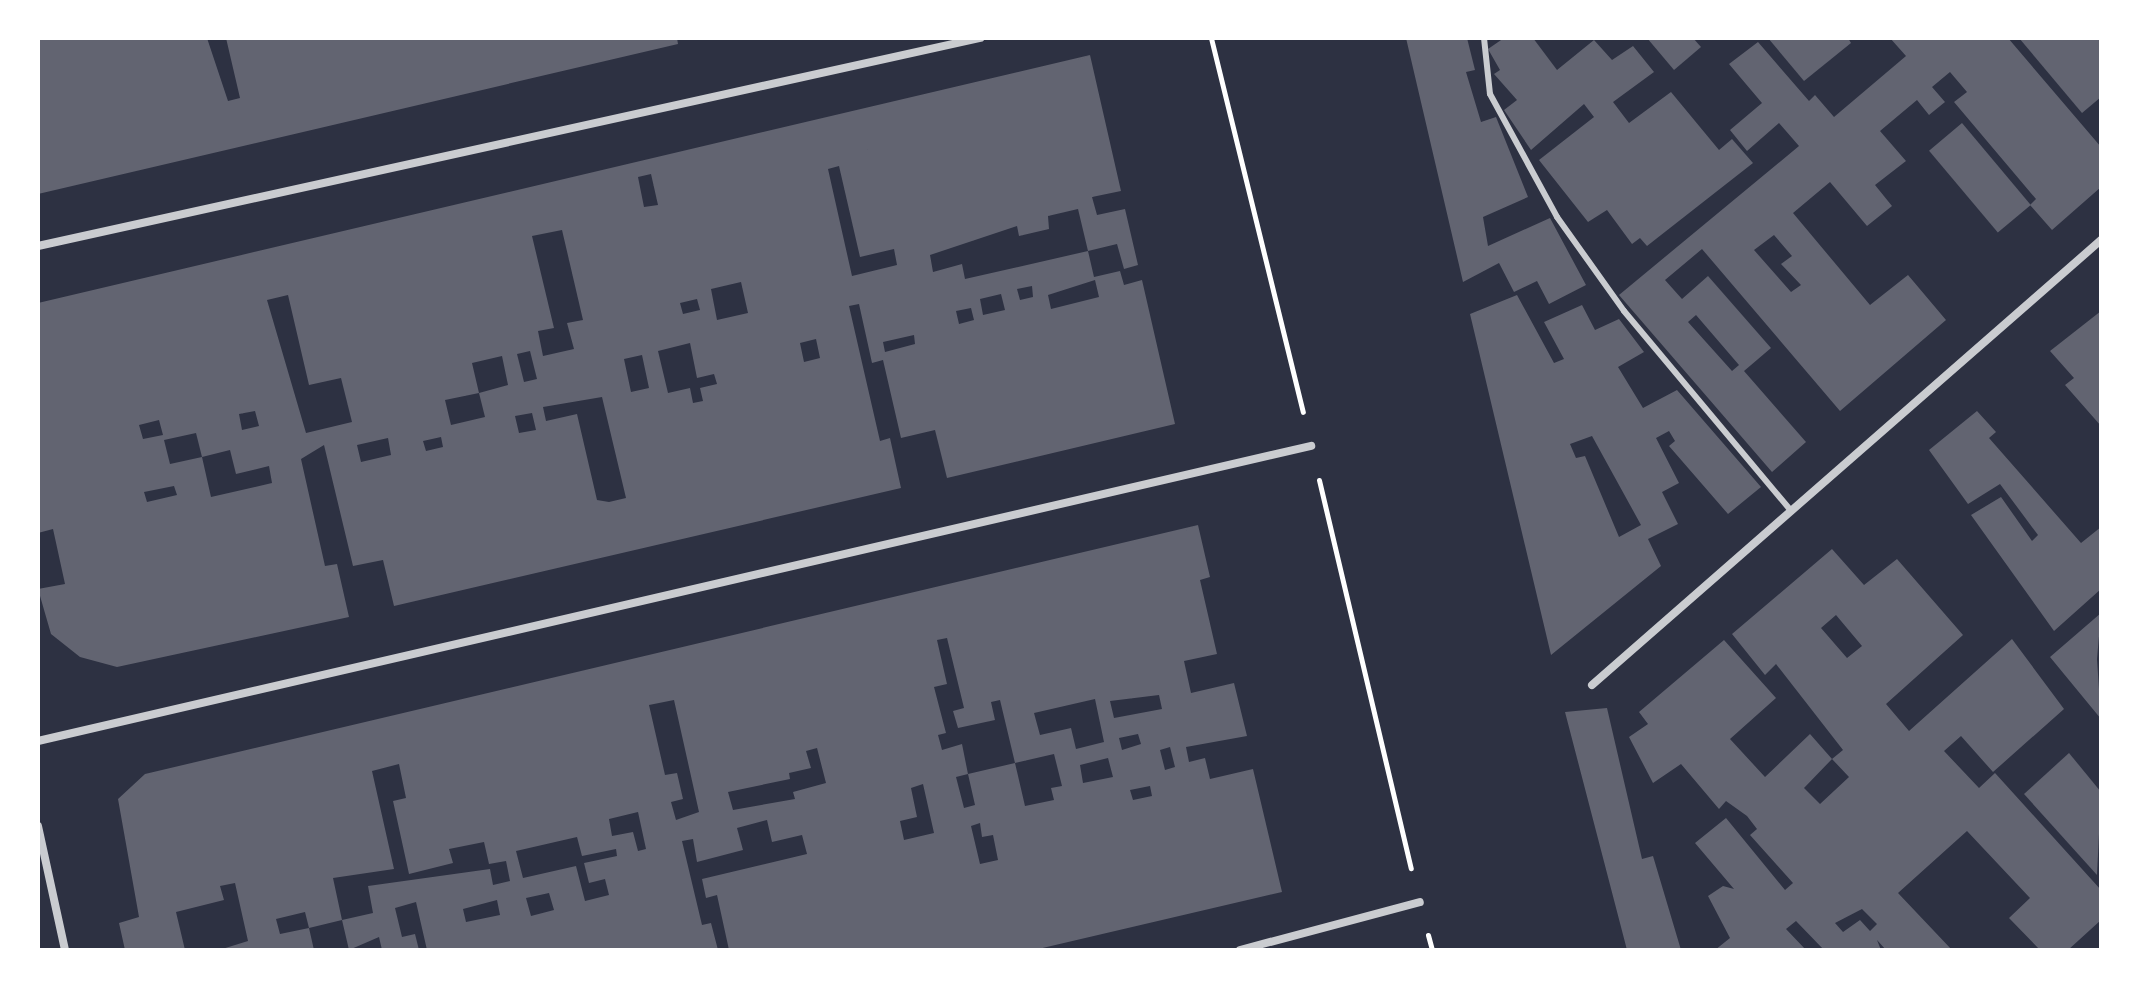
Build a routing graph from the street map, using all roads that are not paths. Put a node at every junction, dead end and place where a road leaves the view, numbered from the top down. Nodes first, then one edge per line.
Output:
1 (980, 38) edge
2 (1484, 38) edge
3 (2101, 240) edge
4 (38, 246) edge
5 (1311, 446) road end
6 (1791, 511) junction
7 (1592, 685) dead end
8 (38, 741) edge
9 (38, 826) edge
10 (1420, 902) road end
11 (65, 950) edge
12 (1240, 950) edge

1 - 4 street
2 - 6 lane
3 - 6 street
5 - 8 street
6 - 7 street
9 - 11 street
10 - 12 street

